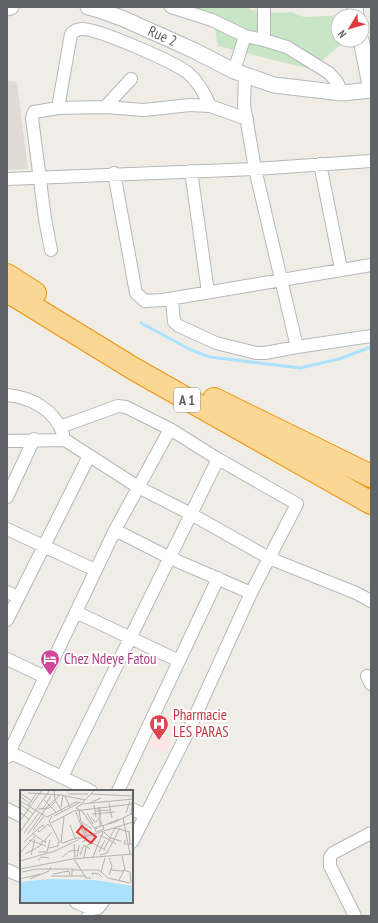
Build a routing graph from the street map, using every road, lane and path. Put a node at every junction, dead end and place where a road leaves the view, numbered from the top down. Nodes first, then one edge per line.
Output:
1 (11, 7) edge
2 (88, 7) edge
3 (171, 7) edge
4 (264, 7) edge
5 (7, 8) edge
6 (245, 36) junction
7 (264, 40) junction
8 (363, 48) edge
9 (240, 73) junction
10 (131, 79) dead end
11 (371, 90) edge
12 (342, 93) junction
13 (210, 106) junction
14 (105, 107) junction
15 (58, 108) junction
16 (247, 119) junction
17 (371, 161) edge
18 (320, 164) junction
19 (255, 168) junction
20 (191, 171) junction
21 (114, 174) junction
22 (40, 177) junction
23 (7, 179) edge
24 (51, 250) dead end
25 (371, 264) edge
26 (342, 269) junction
27 (7, 275) edge
28 (282, 279) junction
29 (7, 291) edge
30 (208, 292) junction
31 (172, 299) junction
32 (371, 336) edge
33 (297, 347) junction
34 (7, 395) edge
35 (60, 427) junction
36 (170, 429) junction
37 (34, 439) junction
38 (65, 440) junction
39 (7, 441) edge
40 (89, 456) junction
41 (218, 459) junction
42 (371, 476) edge
43 (138, 487) junction
44 (7, 497) edge
45 (371, 503) edge
46 (191, 514) junction
47 (7, 529) edge
48 (115, 530) junction
49 (44, 546) junction
50 (168, 558) junction
51 (269, 558) junction
52 (95, 570) junction
53 (218, 578) junction
54 (7, 592) edge
55 (251, 593) junction
56 (18, 597) junction
57 (371, 601) edge
58 (76, 612) junction
59 (7, 620) edge
60 (130, 636) junction
61 (7, 659) edge
62 (180, 661) junction
63 (45, 677) junction
64 (8, 754) edge
65 (62, 777) junction
66 (89, 790) edge
67 (118, 790) edge
68 (7, 809) edge
69 (133, 809) edge
70 (145, 815) junction
71 (20, 816) edge
72 (371, 833) edge
73 (133, 840) edge
74 (7, 870) edge
75 (20, 876) edge
76 (77, 903) edge
77 (102, 903) edge
78 (89, 912) edge
79 (355, 916) edge

1 - 5 street
2 - 9 street, Rue 2
3 - 6 street
4 - 7 street
6 - 7 street
6 - 9 street
7 - 12 street
8 - 11 street
9 - 12 street, Rue 2
9 - 16 street
10 - 14 street
11 - 12 street, Rue 2
13 - 14 street
13 - 15 street
13 - 16 street
14 - 15 street
15 - 22 street
16 - 19 street
17 - 18 street
18 - 19 street
18 - 26 street
19 - 20 street
19 - 28 street
20 - 21 street
20 - 30 street
21 - 22 street
21 - 31 street
22 - 23 street
22 - 24 street
25 - 26 street
26 - 28 street
27 - 42 highway, A 1
28 - 30 street
28 - 33 street
29 - 45 highway, A 1
30 - 31 street
31 - 33 street
32 - 33 street
34 - 35 street
35 - 36 street
35 - 38 street
36 - 41 street
36 - 43 street
37 - 38 street
37 - 39 street
37 - 44 street
38 - 40 street
40 - 43 street
40 - 49 street
41 - 46 street
41 - 51 street
43 - 46 street
43 - 48 street
46 - 50 street
46 - 51 street
47 - 49 street
48 - 50 street
48 - 52 street
49 - 52 street
49 - 56 street
50 - 53 street
50 - 60 street
51 - 55 street
51 - 57 street
52 - 58 street
53 - 55 street
53 - 62 street
54 - 56 street
55 - 70 street
56 - 59 street
58 - 60 street
58 - 63 street
60 - 62 street
60 - 65 street
61 - 63 street
62 - 67 street
63 - 64 street
64 - 65 street
65 - 66 street
68 - 71 street
69 - 70 street
70 - 73 street
72 - 79 street
74 - 75 street
76 - 78 street
77 - 78 street

